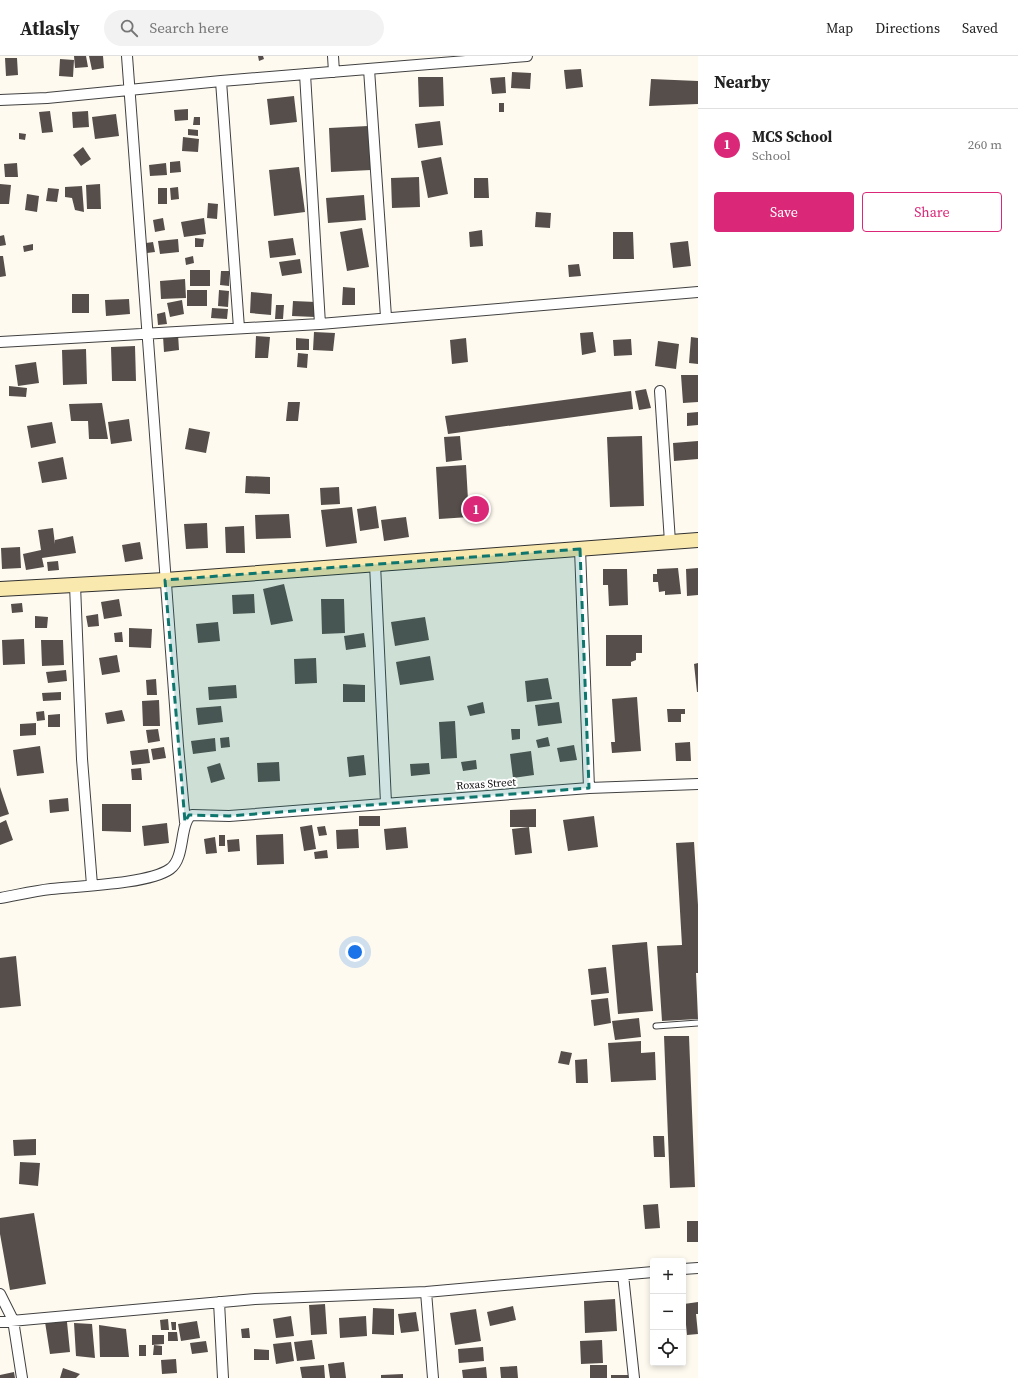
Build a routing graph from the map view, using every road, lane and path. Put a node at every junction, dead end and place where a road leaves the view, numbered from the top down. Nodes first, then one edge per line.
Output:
1 (128, 56) edge
2 (333, 56) edge
3 (527, 56) edge
4 (369, 69) junction
5 (334, 72) junction
6 (305, 74) junction
7 (221, 81) junction
8 (129, 90) junction
9 (0, 100) edge
10 (698, 292) edge
11 (386, 317) junction
12 (320, 324) junction
13 (239, 328) junction
14 (147, 334) junction
15 (0, 342) edge
16 (660, 391) dead end
17 (698, 540) edge
18 (670, 542) junction
19 (580, 549) junction
20 (375, 564) junction
21 (165, 580) junction
22 (75, 585) junction
23 (0, 589) edge
24 (698, 784) edge
25 (589, 788) junction
26 (386, 803) junction
27 (185, 822) junction
28 (92, 885) junction
29 (0, 898) edge
30 (698, 1023) edge
31 (656, 1026) dead end
32 (698, 1268) edge
33 (686, 1269) edge
34 (650, 1272) edge
35 (624, 1275) junction
36 (426, 1292) junction
37 (0, 1294) edge
38 (219, 1302) junction
39 (13, 1320) junction
40 (0, 1322) edge
41 (22, 1378) edge
42 (223, 1378) edge
43 (433, 1378) edge
44 (634, 1378) edge

1 - 8 street
2 - 5 street
3 - 4 street
4 - 5 street
4 - 11 street
5 - 6 street
6 - 7 street
6 - 12 street
7 - 8 street
7 - 13 street
8 - 9 street
8 - 14 street
10 - 11 street
11 - 12 street
12 - 13 street
13 - 14 street
14 - 15 street
14 - 21 street
16 - 18 street
17 - 18 main road
18 - 19 main road
19 - 20 main road
19 - 25 street
20 - 21 main road
20 - 26 street
21 - 22 main road
21 - 27 street
22 - 23 main road
22 - 28 street
24 - 25 street, Roxas Street
25 - 26 street, Roxas Street
26 - 27 street, Roxas Street
27 - 28 street
28 - 29 street
30 - 31 lane
32 - 33 street
34 - 35 street
35 - 36 street
35 - 44 street
36 - 38 street
36 - 43 street
37 - 39 street
38 - 39 street
38 - 42 street
39 - 40 street
39 - 41 street

